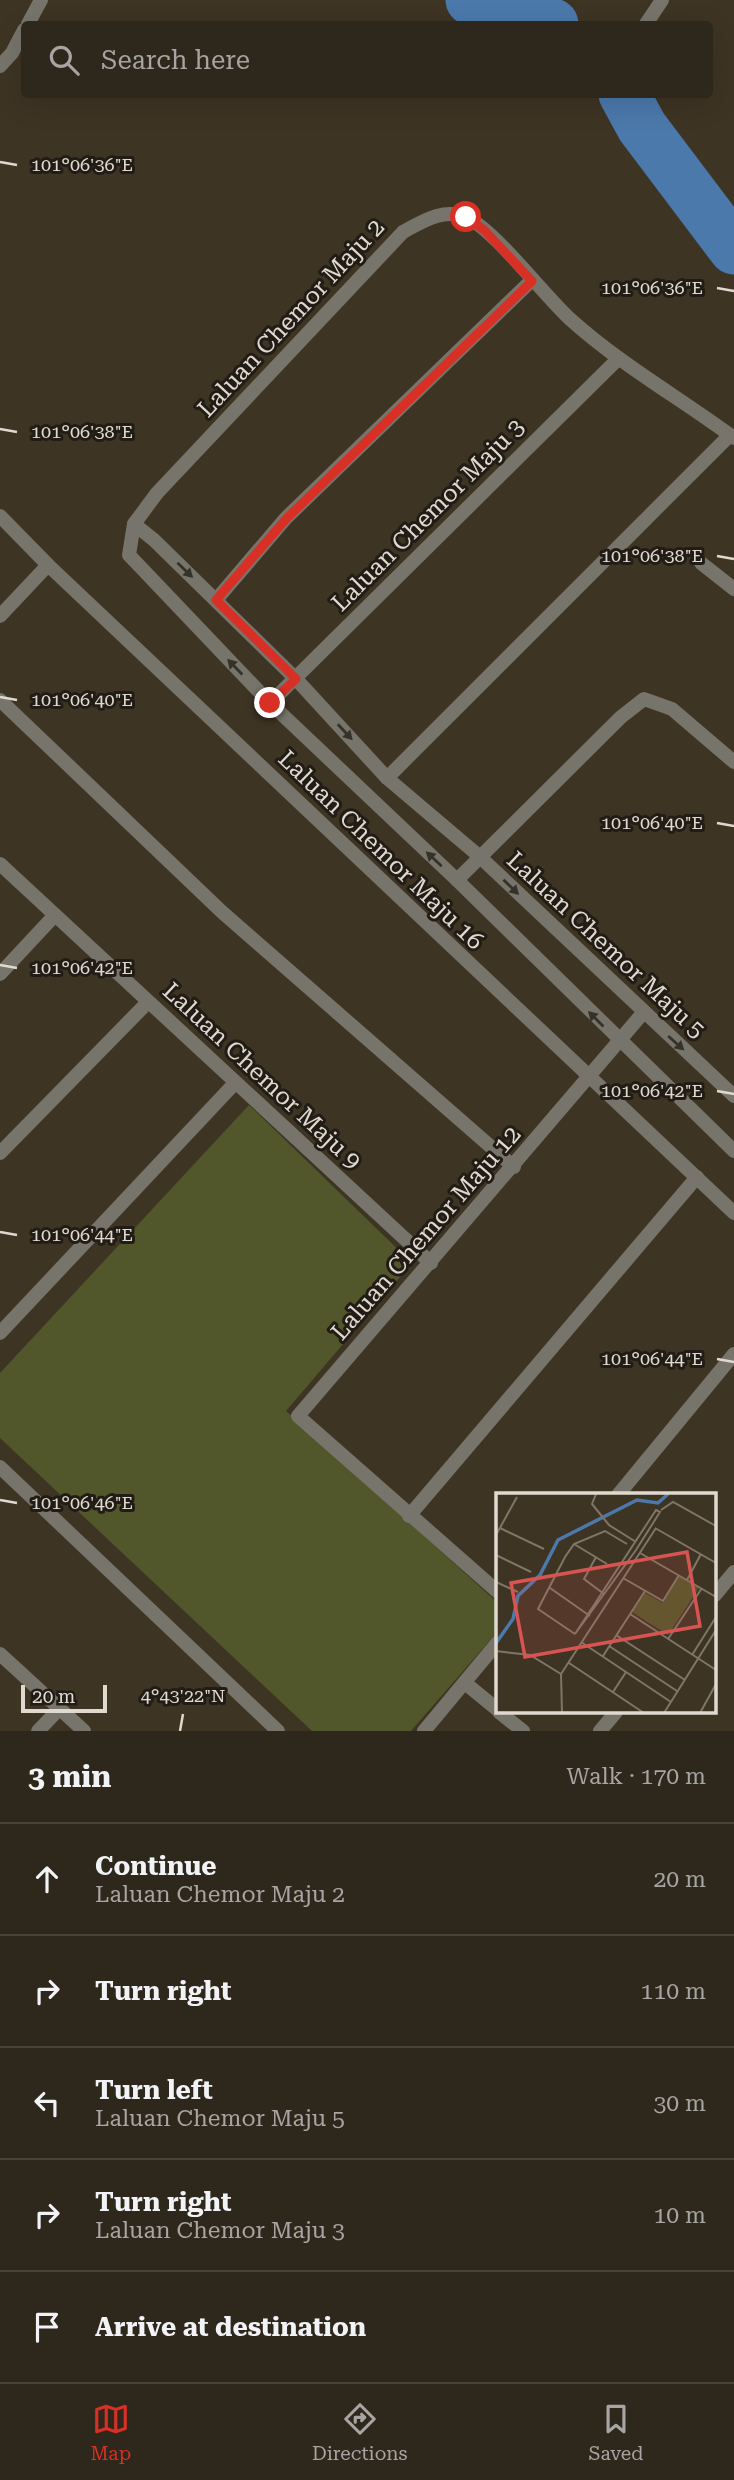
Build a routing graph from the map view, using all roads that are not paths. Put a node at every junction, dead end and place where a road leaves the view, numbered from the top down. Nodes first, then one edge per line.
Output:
1 (41, 0) edge
2 (662, 0) edge
3 (30, 21) edge
4 (648, 21) edge
5 (21, 36) edge
6 (0, 66) edge
7 (532, 281) junction
8 (618, 359) junction
9 (732, 437) edge
10 (0, 516) edge
11 (134, 524) junction
12 (701, 563) dead end
13 (48, 565) junction
14 (734, 589) edge
15 (216, 600) junction
16 (0, 616) edge
17 (296, 679) junction
18 (0, 699) edge
19 (270, 703) junction
20 (734, 762) edge
21 (387, 778) junction
22 (479, 856) junction
23 (0, 864) edge
24 (457, 880) junction
25 (55, 915) junction
26 (0, 974) edge
27 (148, 1002) junction
28 (643, 1013) junction
29 (618, 1040) junction
30 (586, 1076) junction
31 (235, 1083) junction
32 (734, 1096) edge
33 (734, 1151) edge
34 (0, 1153) edge
35 (514, 1167) junction
36 (697, 1177) junction
37 (734, 1213) edge
38 (431, 1263) junction
39 (0, 1333) edge
40 (734, 1354) edge
41 (0, 1467) edge
42 (620, 1493) edge
43 (408, 1516) junction
44 (734, 1572) edge
45 (496, 1590) edge
46 (716, 1594) edge
47 (496, 1644) edge
48 (0, 1654) edge
49 (465, 1683) junction
50 (60, 1708) junction
51 (496, 1709) edge
52 (503, 1714) edge
53 (614, 1714) edge
54 (38, 1731) edge
55 (84, 1731) edge
56 (278, 1731) edge
57 (424, 1731) edge
58 (523, 1731) edge
59 (600, 1731) edge

1 - 3 street
2 - 4 street
5 - 6 street
7 - 8 street, Laluan Chemor Maju 2
7 - 11 street, Laluan Chemor Maju 2
7 - 15 street
8 - 9 street, Laluan Chemor Maju 2
8 - 17 street, Laluan Chemor Maju 3
9 - 21 street
10 - 13 street, Laluan Chemor Maju 16
11 -> 15 street, Laluan Chemor Maju 5
19 -> 11 street
12 - 14 street
13 - 16 street
13 - 30 street, Laluan Chemor Maju 16
15 - 17 street, Laluan Chemor Maju 5
17 - 19 street, Laluan Chemor Maju 3
17 -> 21 street, Laluan Chemor Maju 5
18 - 35 street
24 -> 19 street
20 - 22 street, Laluan Chemor Maju 5
21 - 22 street, Laluan Chemor Maju 5
22 - 24 street, Laluan Chemor Maju 5
22 -> 28 street, Laluan Chemor Maju 5
23 - 25 street, Laluan Chemor Maju 9
29 -> 24 street
25 - 26 street
25 - 27 street, Laluan Chemor Maju 9
27 - 31 street, Laluan Chemor Maju 9
27 - 34 street
28 - 29 street, Laluan Chemor Maju 12
28 -> 32 street, Laluan Chemor Maju 5
29 - 30 street, Laluan Chemor Maju 12
29 - 33 street
30 - 35 street, Laluan Chemor Maju 12
30 - 36 street, Laluan Chemor Maju 16
31 - 38 street, Laluan Chemor Maju 9
31 - 39 street
35 - 38 street, Laluan Chemor Maju 12
36 - 37 street, Laluan Chemor Maju 16
36 - 43 street
38 - 43 street, Laluan Chemor Maju 12
40 - 42 street
41 - 56 street
43 - 45 street
44 - 46 street
47 - 49 street
48 - 50 street
49 - 51 street
49 - 57 street
50 - 54 street
50 - 55 street
52 - 58 street
53 - 59 street

